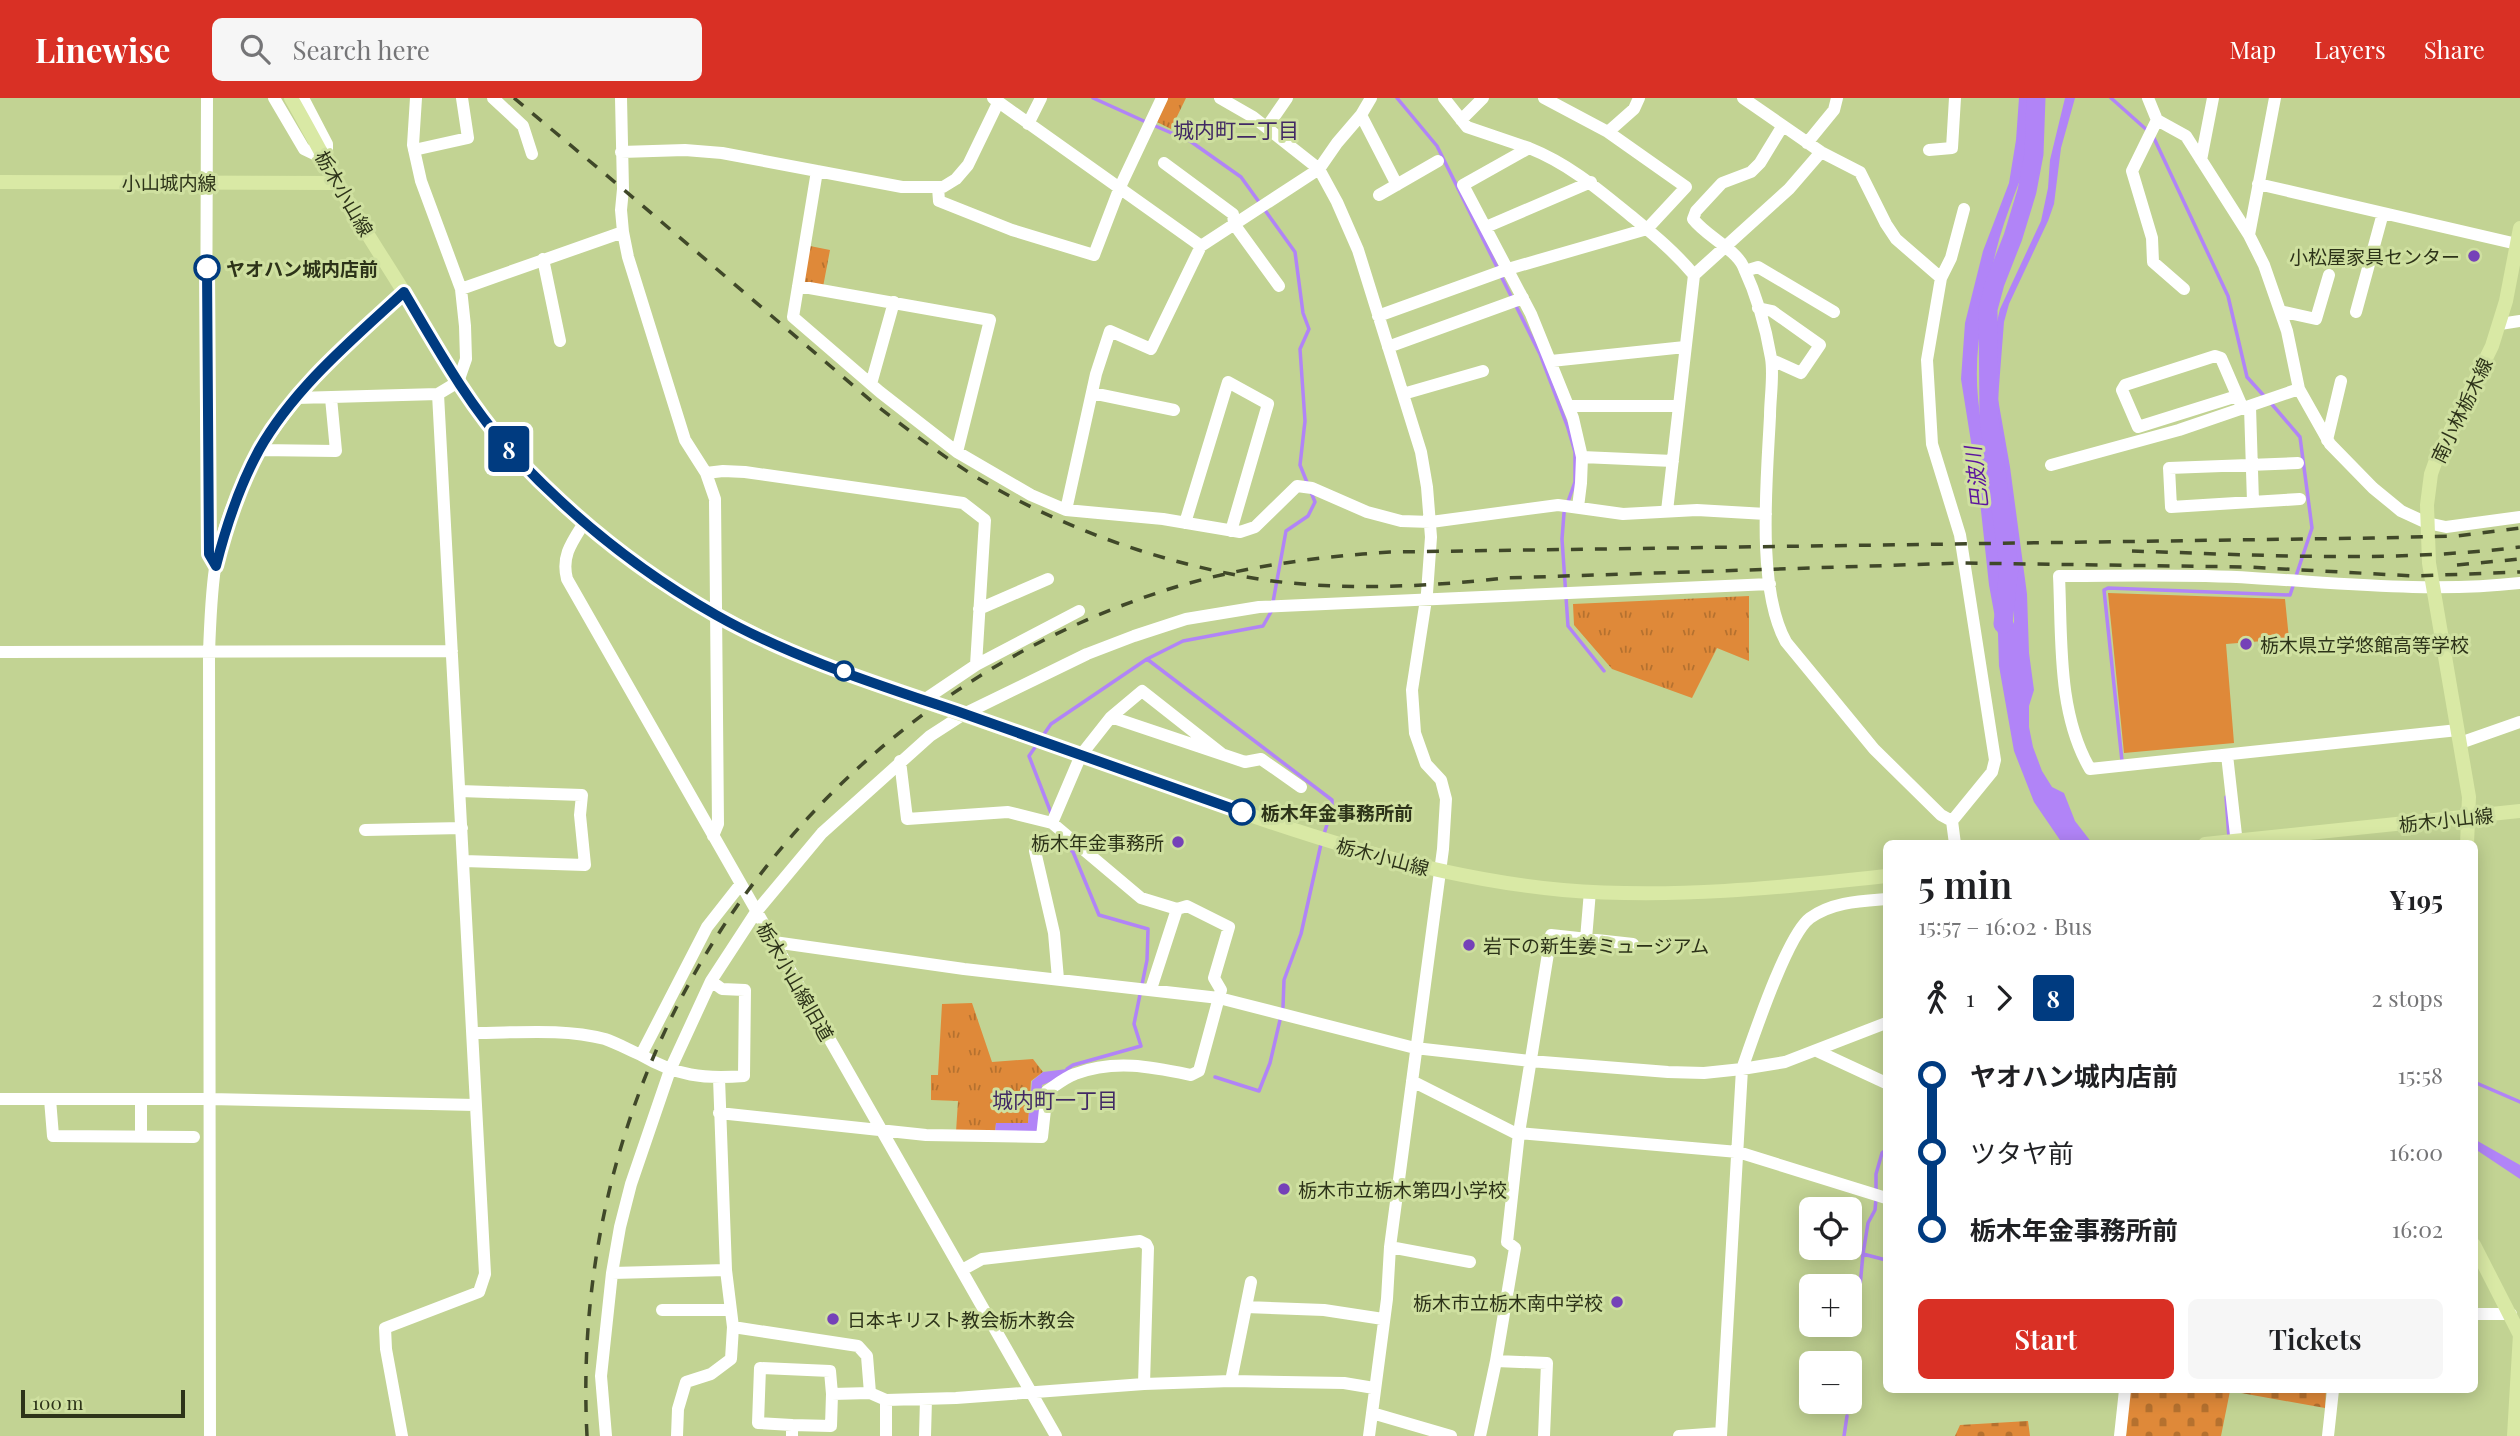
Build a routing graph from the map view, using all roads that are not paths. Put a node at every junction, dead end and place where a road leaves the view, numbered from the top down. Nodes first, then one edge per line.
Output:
1 (207, 98) edge
2 (274, 98) edge
3 (301, 98) edge
4 (416, 98) edge
5 (462, 98) edge
6 (492, 98) edge
7 (621, 98) edge
8 (1041, 98) edge
9 (1162, 98) edge
10 (1220, 98) edge
11 (1287, 98) edge
12 (1371, 98) edge
13 (1444, 98) edge
14 (1483, 98) edge
15 (1544, 98) edge
16 (1639, 98) edge
17 (1743, 98) edge
18 (1837, 98) edge
19 (1955, 98) edge
20 (2148, 98) edge
21 (2213, 98) edge
22 (2275, 98) edge
23 (995, 101) edge
24 (1361, 115) junction
25 (1461, 120) junction
26 (2157, 120) junction
27 (1028, 124) junction
28 (1267, 127) junction
29 (1782, 127) junction
30 (1608, 132) junction
31 (1807, 143) junction
32 (1529, 148) junction
33 (414, 150) junction
34 (1929, 150) dead end
35 (621, 152) junction
36 (1821, 152) junction
37 (532, 154) dead end
38 (327, 160) junction
39 (2201, 160) junction
40 (1438, 161) dead end
41 (1164, 163) dead end
42 (1319, 169) junction
43 (817, 170) junction
44 (0, 182) edge
45 (207, 182) junction
46 (1591, 182) junction
47 (337, 183) junction
48 (1396, 184) junction
49 (2258, 184) junction
50 (938, 187) junction
51 (1120, 187) junction
52 (1378, 195) dead end
53 (1964, 209) dead end
54 (2383, 213) junction
55 (1234, 224) junction
56 (1486, 227) junction
57 (2520, 228) edge
58 (1647, 229) junction
59 (622, 232) junction
60 (2249, 235) junction
61 (2517, 244) junction
62 (1201, 246) junction
63 (1726, 248) junction
64 (543, 259) junction
65 (1508, 269) junction
66 (1745, 271) junction
67 (1694, 275) junction
68 (2329, 275) dead end
69 (1941, 278) junction
70 (798, 286) junction
71 (1279, 286) dead end
72 (461, 289) junction
73 (2184, 289) dead end
74 (404, 292) junction
75 (1523, 298) junction
76 (894, 302) junction
77 (1758, 308) junction
78 (2280, 311) junction
79 (1835, 312) dead end
80 (2356, 313) dead end
81 (1378, 316) junction
82 (2520, 321) edge
83 (2500, 324) junction
84 (559, 341) dead end
85 (1388, 347) junction
86 (1685, 347) junction
87 (1772, 360) junction
88 (1551, 361) junction
89 (1483, 371) dead end
90 (2340, 381) dead end
91 (458, 382) junction
92 (871, 384) junction
93 (2300, 389) junction
94 (1093, 393) junction
95 (438, 394) junction
96 (1403, 394) junction
97 (2237, 396) junction
98 (331, 397) junction
99 (296, 398) junction
100 (1568, 406) junction
101 (1679, 406) junction
102 (2247, 408) junction
103 (1174, 410) dead end
104 (2327, 440) junction
105 (259, 450) junction
106 (957, 452) junction
107 (1582, 457) junction
108 (1673, 461) junction
109 (2298, 463) dead end
110 (2252, 465) junction
111 (2051, 466) dead end
112 (706, 473) junction
113 (2300, 499) dead end
114 (2253, 502) junction
115 (1577, 507) junction
116 (1066, 510) junction
117 (1667, 511) junction
118 (1766, 514) junction
119 (2520, 517) edge
120 (1431, 522) junction
121 (584, 523) junction
122 (1185, 523) junction
123 (2427, 523) junction
124 (1231, 531) junction
125 (216, 566) junction
126 (1048, 579) dead end
127 (2520, 583) edge
128 (1770, 584) junction
129 (2432, 587) junction
130 (1426, 599) junction
131 (979, 610) junction
132 (1080, 611) dead end
133 (717, 615) junction
134 (452, 651) junction
135 (0, 652) edge
136 (209, 653) junction
137 (976, 665) junction
138 (924, 700) junction
139 (964, 714) junction
140 (1111, 718) junction
141 (2520, 722) edge
142 (2459, 737) junction
143 (1222, 754) junction
144 (1081, 755) junction
145 (2227, 755) junction
146 (900, 761) junction
147 (1301, 787) dead end
148 (460, 791) junction
149 (2520, 811) edge
150 (2469, 816) junction
151 (1952, 821) junction
152 (1052, 823) junction
153 (462, 828) junction
154 (365, 831) dead end
155 (713, 836) junction
156 (2293, 839) edge
157 (1954, 840) edge
158 (2237, 840) edge
159 (2274, 840) edge
160 (2467, 840) edge
161 (1035, 851) dead end
162 (464, 861) junction
163 (1441, 872) junction
164 (1883, 876) edge
165 (1856, 880) junction
166 (740, 885) junction
167 (1590, 891) junction
168 (1883, 899) edge
169 (1860, 901) junction
170 (1177, 909) junction
171 (756, 912) junction
172 (1587, 939) junction
173 (774, 942) junction
174 (1633, 944) dead end
175 (1059, 979) junction
176 (711, 981) junction
177 (1151, 989) junction
178 (1219, 998) junction
179 (1883, 1024) edge
180 (473, 1033) junction
181 (1415, 1048) junction
182 (1817, 1051) junction
183 (641, 1055) junction
184 (1530, 1061) junction
185 (1742, 1069) junction
186 (670, 1070) junction
187 (719, 1078) junction
188 (1412, 1082) junction
189 (1883, 1082) edge
190 (0, 1099) edge
191 (50, 1099) junction
192 (141, 1099) junction
193 (210, 1099) junction
194 (475, 1105) junction
195 (719, 1113) junction
196 (880, 1131) junction
197 (1519, 1134) junction
198 (141, 1137) junction
199 (194, 1137) dead end
200 (1738, 1152) junction
201 (1882, 1197) edge
202 (1390, 1247) junction
203 (2478, 1252) edge
204 (1470, 1262) dead end
205 (726, 1270) junction
206 (962, 1270) junction
207 (612, 1273) junction
208 (1251, 1282) dead end
209 (1246, 1307) junction
210 (662, 1310) dead end
211 (731, 1310) junction
212 (2478, 1314) edge
213 (2511, 1314) junction
214 (1384, 1320) junction
215 (733, 1327) junction
216 (2520, 1335) edge
217 (1496, 1361) junction
218 (1231, 1381) junction
219 (1144, 1384) junction
220 (1374, 1388) junction
221 (870, 1392) junction
222 (1031, 1392) junction
223 (2125, 1393) edge
224 (2333, 1393) edge
225 (832, 1394) junction
226 (926, 1399) junction
227 (886, 1400) junction
228 (1372, 1413) junction
229 (792, 1431) edge
230 (2516, 1431) edge
231 (1721, 1434) edge
232 (210, 1436) edge
233 (402, 1436) edge
234 (606, 1436) edge
235 (677, 1436) edge
236 (886, 1436) edge
237 (925, 1436) edge
238 (1056, 1436) edge
239 (1369, 1436) edge
240 (1451, 1436) edge
241 (1480, 1436) edge
242 (1544, 1436) edge
243 (1679, 1436) edge
244 (2120, 1436) edge
245 (2328, 1436) edge

1 - 45 street
2 - 38 street
3 - 38 main road, 栃木小山線
4 - 33 street
5 - 33 street
6 - 37 street
7 - 35 street
8 - 27 street
9 - 51 street
10 - 28 street
11 - 28 street
12 - 24 street
13 - 25 street
14 - 25 street
15 - 30 street
16 - 30 street
17 - 29 street
18 - 31 street
19 - 34 street
20 - 26 street
21 - 39 street
22 - 49 street
23 - 27 street
23 - 50 street
24 - 42 street
24 - 48 street
25 - 32 street
26 - 39 street
26 - 73 street
27 - 51 street
28 - 42 street
29 - 31 street
29 - 63 street
30 - 58 street
31 - 36 street
32 - 46 street
32 - 56 street
33 - 72 street
35 - 43 street
35 - 59 street
36 - 63 street
36 - 69 street
38 - 47 main road, 栃木小山線
39 - 60 street
40 - 48 street
41 - 55 street
42 - 55 street
42 - 81 street
43 - 50 street
43 - 70 street
44 - 45 main road, 小山城内線
45 - 47 main road, 小山城内線
45 - 125 street
46 - 56 street
46 - 58 street
47 - 74 main road, 栃木小山線
48 - 52 street
49 - 54 street
49 - 60 street
50 - 51 street
51 - 62 street
53 - 69 street
54 - 61 street
54 - 80 street
55 - 62 street
55 - 71 street
56 - 65 street
57 - 61 main road, 南小林栃木線
58 - 65 street
58 - 67 street
59 - 64 street
59 - 112 street
60 - 78 street
61 - 83 main road, 南小林栃木線
62 - 94 street
63 - 66 street
63 - 67 street
64 - 72 street
64 - 84 street
65 - 75 street
65 - 81 street
66 - 77 street
66 - 79 street
67 - 86 street
68 - 78 street
69 - 151 street
70 - 76 street
70 - 92 street
72 - 91 street
74 - 91 main road, 栃木小山線
74 - 99 street
75 - 85 street
75 - 88 street
76 - 92 street
76 - 106 street
77 - 87 street
77 - 87 street
78 - 93 street
81 - 85 street
82 - 83 street
83 - 123 main road, 南小林栃木線
85 - 96 street
86 - 88 street
86 - 101 street
87 - 118 street
88 - 100 street
89 - 96 street
90 - 104 street
91 - 95 street
91 - 121 main road, 栃木小山線
92 - 106 street
93 - 102 street
93 - 104 street
94 - 103 street
94 - 116 street
95 - 98 street
95 - 134 street
96 - 120 street
97 - 97 street
97 - 102 street
98 - 99 street
98 - 105 street
99 - 105 street
100 - 101 street
100 - 107 street
101 - 108 street
102 - 110 street
102 - 111 street
104 - 123 street
105 - 125 street
106 - 116 street
107 - 108 street
107 - 115 street
108 - 117 street
109 - 110 street
110 - 114 street
110 - 114 street
112 - 131 street
112 - 133 street
113 - 114 street
115 - 117 street
115 - 120 street
116 - 122 street
117 - 118 street
118 - 128 street
119 - 123 street
120 - 124 street
120 - 130 street
121 - 133 main road, 栃木小山線
121 - 155 street, 栃木小山線旧道
122 - 124 street
122 - 124 street
123 - 129 main road, 南小林栃木線
125 - 136 street
126 - 131 street
127 - 129 street
128 - 130 street
128 - 151 street
129 - 142 main road, 南小林栃木線
129 - 145 street
130 - 139 street
130 - 163 street
131 - 137 street
132 - 137 street
133 - 138 main road, 栃木小山線
133 - 155 street
134 - 136 street
134 - 148 street
135 - 136 street
136 - 193 street
137 - 138 street
138 - 139 main road, 栃木小山線
139 - 144 main road, 栃木小山線
139 - 146 street
140 - 143 street
140 - 143 street
140 - 144 street
141 - 142 street
142 - 145 street
142 - 150 main road, 南小林栃木線
143 - 147 street
144 - 152 street
144 - 163 main road, 栃木小山線
145 - 158 street
146 - 152 street
146 - 171 street
148 - 153 street
148 - 162 street
149 - 150 main road, 栃木小山線
150 - 156 main road, 栃木小山線
150 - 160 main road, 南小林栃木線
151 - 157 street
152 - 170 street
153 - 154 street
153 - 162 street
155 - 166 street, 栃木小山線旧道
156 - 159 main road, 栃木小山線
161 - 175 street
162 - 180 street
163 - 167 main road, 栃木小山線
163 - 181 street
164 - 165 main road, 栃木小山線
165 - 167 main road, 栃木小山線
165 - 169 street
166 - 171 street, 栃木小山線旧道
166 - 183 street
167 - 172 street
168 - 169 street
169 - 185 street
170 - 177 street
170 - 178 street
171 - 173 street, 栃木小山線旧道
171 - 176 street
172 - 174 street
172 - 184 street
173 - 175 street
173 - 196 street, 栃木小山線旧道
175 - 177 street
176 - 186 street
176 - 187 street
177 - 178 street
178 - 181 street
178 - 196 street
179 - 182 street
180 - 183 street
180 - 194 street
181 - 184 street
181 - 188 street
182 - 185 street
182 - 189 street
183 - 186 street
184 - 185 street
184 - 197 street
185 - 200 street
186 - 187 street
186 - 207 street
187 - 195 street
188 - 197 street
188 - 202 street
190 - 191 street
191 - 192 street
191 - 198 street
192 - 193 street
192 - 198 street
193 - 194 street
193 - 232 street
194 - 233 street
195 - 196 street
195 - 205 street
196 - 206 street, 栃木小山線旧道
197 - 200 street
197 - 217 street
198 - 199 street
200 - 201 street
200 - 231 street
202 - 204 street
202 - 214 street
203 - 213 main road
205 - 207 street
205 - 211 street
206 - 219 street
206 - 222 street, 栃木小山線旧道
207 - 234 street
208 - 209 street
209 - 214 street
209 - 218 street
210 - 211 street
211 - 215 street
212 - 213 street
213 - 216 main road
214 - 220 street
215 - 221 street
215 - 235 street
216 - 230 main road
217 - 241 street
217 - 242 street
218 - 219 street
218 - 220 street
219 - 222 street
220 - 228 street
221 - 225 street
221 - 227 street
222 - 226 street
222 - 238 street, 栃木小山線旧道
223 - 244 street
224 - 245 street
225 - 229 street
225 - 229 street
226 - 227 street
226 - 237 street
227 - 236 street
228 - 239 street
228 - 240 street
231 - 243 street

